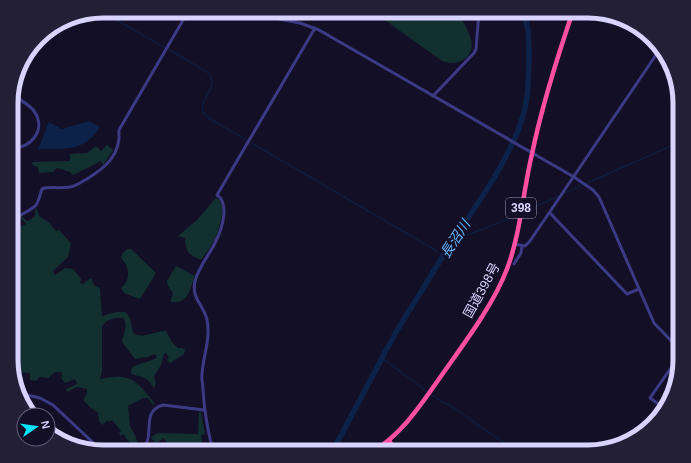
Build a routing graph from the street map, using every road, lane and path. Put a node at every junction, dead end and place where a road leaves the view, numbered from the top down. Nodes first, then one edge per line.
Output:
1 (184, 18) edge
2 (274, 18) edge
3 (294, 18) edge
4 (478, 18) edge
5 (571, 18) edge
6 (296, 22) junction
7 (315, 28) junction
8 (657, 54) edge
9 (433, 96) junction
10 (18, 98) edge
11 (18, 147) edge
12 (532, 153) junction
13 (574, 177) junction
14 (550, 213) junction
15 (18, 216) edge
16 (514, 244) junction
17 (522, 246) junction
18 (514, 264) dead end
19 (639, 289) junction
20 (673, 343) edge
21 (673, 365) edge
22 (26, 395) edge
23 (660, 405) edge
24 (204, 410) junction
25 (389, 440) junction
26 (95, 444) edge
27 (146, 445) edge
28 (211, 445) edge
29 (382, 445) edge
30 (392, 445) edge

1 - 15 street
2 - 6 street
3 - 6 street
4 - 9 street
5 - 12 highway, 国道398号 / 398
6 - 7 street
7 - 9 street
7 - 24 street
8 - 13 street
9 - 12 street
10 - 11 street
12 - 13 street
12 - 16 highway, 国道398号 / 398
13 - 14 street
13 - 19 street
14 - 17 street
14 - 19 street
16 - 17 street
16 - 25 highway, 国道398号 / 398
17 - 18 street
19 - 20 street
21 - 23 street
22 - 26 street
24 - 27 street
24 - 28 street
25 - 29 highway, 国道398号 / 398
25 - 30 highway

